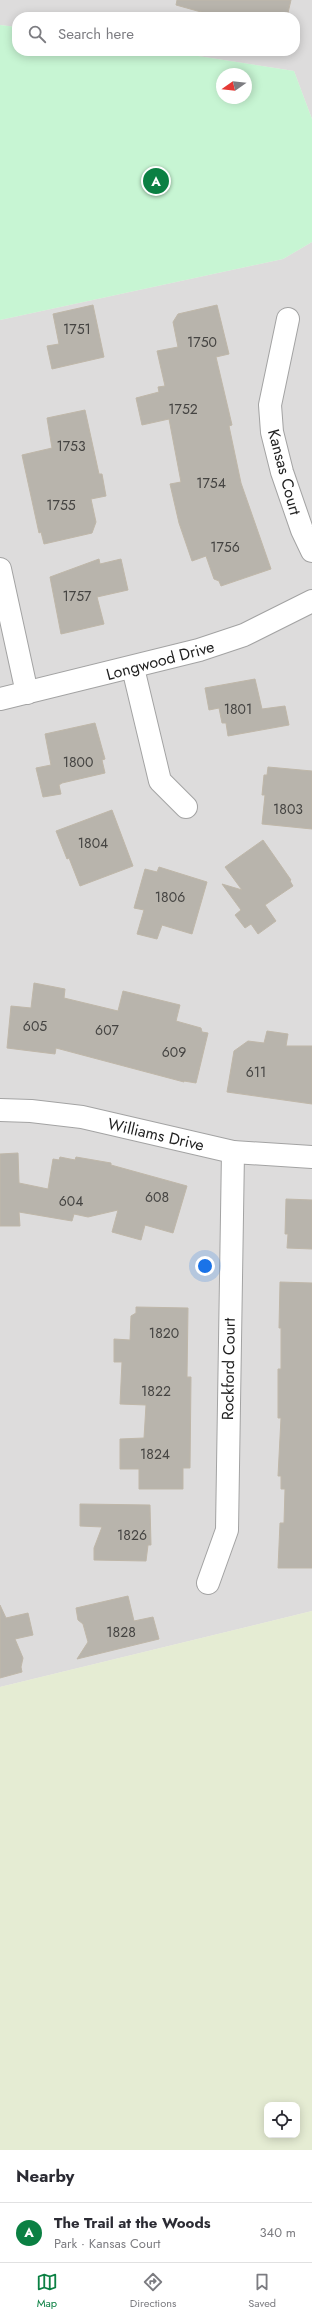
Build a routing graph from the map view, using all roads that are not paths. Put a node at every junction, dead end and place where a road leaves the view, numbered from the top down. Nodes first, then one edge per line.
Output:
1 (288, 319) dead end
2 (312, 551) edge
3 (0, 569) edge
4 (312, 601) edge
5 (132, 668) junction
6 (27, 693) junction
7 (0, 699) edge
8 (186, 807) dead end
9 (0, 1110) edge
10 (233, 1152) junction
11 (312, 1157) edge
12 (208, 1583) dead end

1 - 2 street, Kansas Court
3 - 6 street
4 - 5 street, Longwood Drive
5 - 6 street, Longwood Drive
5 - 8 street
6 - 7 street, Longwood Drive
9 - 10 street, Williams Drive
10 - 11 street, Williams Drive
10 - 12 street, Rockford Court

